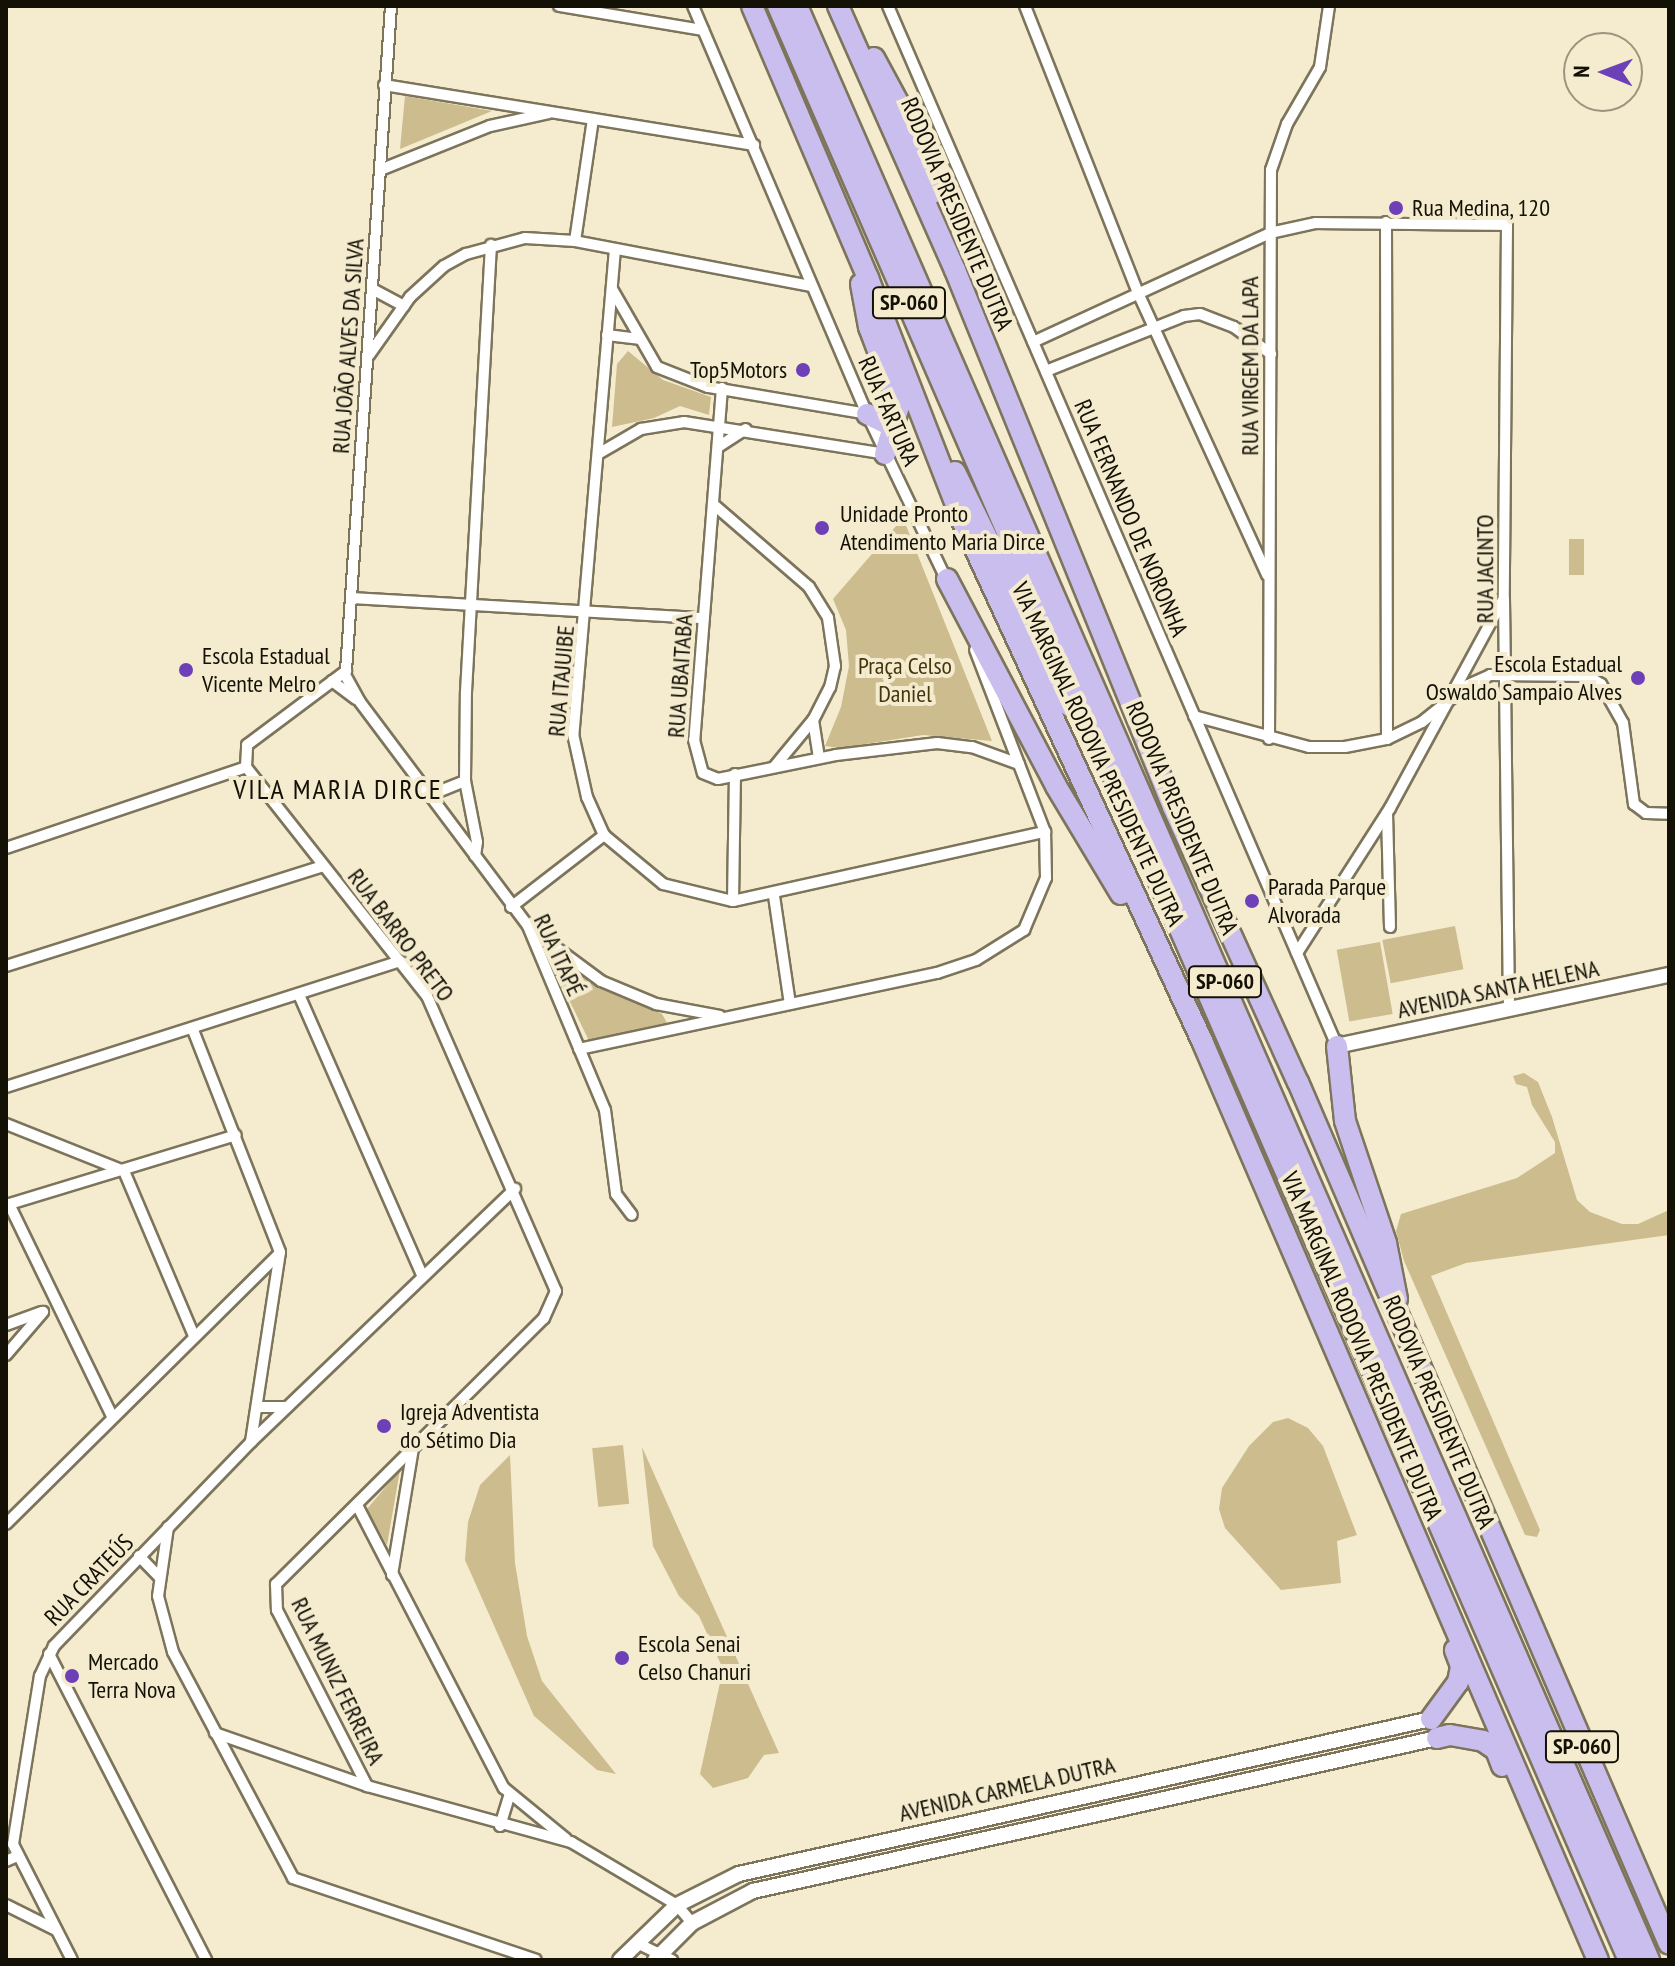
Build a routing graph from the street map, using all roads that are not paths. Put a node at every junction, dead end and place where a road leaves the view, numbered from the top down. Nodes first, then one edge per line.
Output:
1 (391, 6) edge
2 (559, 6) edge
3 (693, 6) edge
4 (752, 6) edge
5 (778, 6) edge
6 (797, 6) edge
7 (841, 6) edge
8 (888, 6) edge
9 (1025, 6) edge
10 (1329, 6) edge
11 (703, 30) junction
12 (384, 85) junction
13 (554, 112) junction
14 (593, 119) junction
15 (754, 145) junction
16 (380, 170) junction
17 (1386, 222) junction
18 (1270, 233) junction
19 (575, 241) junction
20 (853, 241) junction
21 (491, 245) junction
22 (615, 249) junction
23 (812, 286) junction
24 (611, 288) junction
25 (374, 290) junction
26 (1139, 295) junction
27 (404, 306) junction
28 (1154, 328) junction
29 (607, 335) junction
30 (639, 339) junction
31 (1033, 342) junction
32 (1271, 354) junction
33 (369, 355) junction
34 (1046, 371) junction
35 (722, 388) junction
36 (867, 414) junction
37 (923, 422) junction
38 (719, 424) junction
39 (890, 425) junction
40 (746, 429) junction
41 (718, 447) junction
42 (598, 454) junction
43 (885, 454) junction
44 (713, 504) junction
45 (947, 579) junction
46 (1269, 581) junction
47 (352, 598) junction
48 (1504, 599) junction
49 (471, 604) junction
50 (587, 611) junction
51 (703, 618) junction
52 (1506, 672) junction
53 (344, 673) junction
54 (332, 681) junction
55 (1454, 696) junction
56 (360, 702) junction
57 (1194, 716) junction
58 (813, 720) junction
59 (1269, 739) junction
60 (1387, 739) junction
61 (819, 758) junction
62 (1107, 759) junction
63 (1019, 764) junction
64 (246, 767) junction
65 (775, 767) junction
66 (735, 774) junction
67 (465, 781) junction
68 (430, 795) junction
69 (1387, 811) junction
70 (1669, 814) edge
71 (1045, 832) junction
72 (604, 835) junction
73 (6, 848) edge
74 (475, 856) junction
75 (324, 866) junction
76 (774, 896) junction
77 (733, 901) junction
78 (511, 907) junction
79 (528, 926) junction
80 (1390, 927) dead end
81 (1297, 953) junction
82 (400, 961) junction
83 (6, 966) edge
84 (1669, 975) edge
85 (300, 997) junction
86 (790, 1004) junction
87 (1509, 1008) junction
88 (726, 1017) junction
89 (193, 1030) junction
90 (1203, 1043) junction
91 (1337, 1046) junction
92 (579, 1049) junction
93 (6, 1087) edge
94 (6, 1124) edge
95 (236, 1135) junction
96 (124, 1171) junction
97 (515, 1189) junction
98 (8, 1205) edge
99 (632, 1215) dead end
100 (280, 1252) junction
101 (422, 1275) junction
102 (554, 1277) joint
103 (53, 1304) junction
104 (43, 1312) junction
105 (6, 1325) edge
106 (1401, 1327) junction
107 (194, 1336) junction
108 (6, 1355) edge
109 (257, 1407) junction
110 (287, 1407) junction
111 (112, 1416) junction
112 (251, 1442) junction
113 (414, 1448) junction
114 (357, 1505) junction
115 (6, 1524) edge
116 (168, 1527) junction
117 (1419, 1545) junction
118 (139, 1556) junction
119 (159, 1577) junction
120 (392, 1577) junction
121 (49, 1654) junction
122 (40, 1676) junction
123 (61, 1685) junction
124 (1434, 1728) junction
125 (215, 1733) junction
126 (367, 1786) junction
127 (509, 1796) junction
128 (500, 1826) junction
129 (571, 1842) junction
130 (17, 1856) junction
131 (6, 1861) edge
132 (1559, 1872) junction
133 (6, 1905) edge
134 (677, 1905) junction
135 (692, 1923) junction
136 (56, 1930) junction
137 (639, 1944) junction
138 (1669, 1944) edge
139 (663, 1958) edge
140 (72, 1960) edge
141 (206, 1960) edge
142 (536, 1960) edge
143 (620, 1960) edge
144 (1598, 1960) edge
145 (1629, 1960) edge
146 (1649, 1960) edge

1 - 12 street, RUA JOÃO ALVES DA SILVA
2 - 11 street
3 - 11 street, RUA FARTURA
4 - 20 highway, VIA MARGINAL RODOVIA PRESIDENTE DUTRA
5 - 62 highway, RODOVIA PRESIDENTE DUTRA / SP-060
6 - 146 highway, RODOVIA PRESIDENTE DUTRA / SP-060
7 - 106 highway, RODOVIA PRESIDENTE DUTRA / SP-060
8 - 31 street, RUA FERNANDO DE NORONHA
9 - 26 street
10 - 18 street, RUA VIRGEM DA LAPA
11 - 15 street, RUA FARTURA
12 - 13 street
12 - 16 street, RUA JOÃO ALVES DA SILVA
13 - 14 street
13 - 16 street
14 - 15 street
14 - 19 street
15 - 23 street, RUA FARTURA
16 - 25 street, RUA JOÃO ALVES DA SILVA
17 - 18 street
17 - 48 street, RUA JACINTO
17 - 60 street
18 - 26 street
18 - 32 street, RUA VIRGEM DA LAPA
19 - 21 street
19 - 22 street
20 - 37 highway, VIA MARGINAL RODOVIA PRESIDENTE DUTRA
20 - 39 highway
21 - 27 street
21 - 49 street
22 - 23 street
22 - 24 street, RUA ITAJUIBE
23 - 36 street, RUA FARTURA
24 - 29 street, RUA ITAJUIBE
24 - 30 street
25 - 27 street
25 - 33 street, RUA JOÃO ALVES DA SILVA
26 - 28 street
26 - 31 street
27 - 33 street
28 - 32 street
28 - 34 street
28 - 46 street
29 - 30 street
29 - 42 street, RUA ITAJUIBE
30 - 35 street
31 - 34 street, RUA FERNANDO DE NORONHA
32 - 46 street, RUA VIRGEM DA LAPA
33 - 47 street, RUA JOÃO ALVES DA SILVA
34 - 57 street, RUA FERNANDO DE NORONHA
35 - 36 street
35 - 38 street, RUA UBAITABA
36 - 39 highway
36 - 43 street, RUA FARTURA
37 - 62 highway
37 - 90 highway, VIA MARGINAL RODOVIA PRESIDENTE DUTRA
38 - 40 street
38 - 41 street, RUA UBAITABA
38 - 42 street
39 - 43 highway
40 - 41 street
40 - 43 street
41 - 44 street, RUA UBAITABA
42 - 50 street, RUA ITAJUIBE
43 - 45 street, RUA FARTURA
44 - 51 street, RUA UBAITABA
44 - 58 street
45 - 63 street, RUA FARTURA
45 - 90 highway
46 - 59 street, RUA VIRGEM DA LAPA
47 - 49 street
47 - 53 street, RUA JOÃO ALVES DA SILVA
48 - 52 street, RUA JACINTO
48 - 55 street
49 - 50 street
49 - 67 street
50 - 51 street
50 - 72 street, RUA ITAJUIBE
51 - 66 street, RUA UBAITABA
52 - 55 street
52 - 70 street
52 - 87 street, RUA JACINTO
53 - 54 street
53 - 56 street, RUA ITAPÉ
54 - 56 street, RUA ITAPÉ
54 - 64 street
55 - 60 street
55 - 69 street
56 - 68 street, RUA ITAPÉ
57 - 59 street
57 - 81 street, RUA FERNANDO DE NORONHA
58 - 61 street
58 - 65 street
59 - 60 street
61 - 63 street, RUA UBAITABA
61 - 65 street, RUA UBAITABA
62 - 145 highway, RODOVIA PRESIDENTE DUTRA / SP-060
63 - 71 street, RUA FARTURA
64 - 73 street
64 - 75 street, RUA BARRO PRETO
65 - 66 street, RUA UBAITABA
66 - 77 street
67 - 68 street
67 - 74 street
68 - 74 street, RUA ITAPÉ
69 - 80 street
69 - 81 street
71 - 76 street, RUA ITAJUIBE
71 - 86 street
72 - 77 street, RUA ITAJUIBE
72 - 78 street
74 - 78 street, RUA ITAPÉ
75 - 82 street, RUA BARRO PRETO
75 - 83 street
76 - 77 street, RUA ITAJUIBE
76 - 86 street
78 - 79 street, RUA ITAPÉ
79 - 88 street
79 - 92 street, RUA ITAPÉ
81 - 91 street, RUA FERNANDO DE NORONHA
82 - 85 street
82 - 97 street, RUA BARRO PRETO
84 - 87 street, AVENIDA SANTA HELENA
85 - 89 street
85 - 101 street
86 - 88 street
87 - 91 street, AVENIDA SANTA HELENA
88 - 92 street
89 - 93 street
89 - 95 street
90 - 117 highway, VIA MARGINAL RODOVIA PRESIDENTE DUTRA / SP-060
91 - 106 highway
92 - 99 street, RUA ITAPÉ
94 - 96 street
95 - 96 street
95 - 100 street
96 - 98 street
96 - 107 street
97 - 101 street, RUA CRATEÚS
97 - 102 street, RUA BARRO PRETO
98 - 103 street
100 - 107 street
100 - 109 street
101 - 110 street, RUA CRATEÚS
102 - 113 street, RUA MUNIZ FERREIRA
103 - 104 street
103 - 111 street
104 - 105 street
104 - 108 street
106 - 138 highway, RODOVIA PRESIDENTE DUTRA / SP-060
107 - 111 street
109 - 110 street
109 - 112 street
110 - 112 street, RUA CRATEÚS
111 - 115 street
112 - 116 street, RUA CRATEÚS
113 - 114 street, RUA MUNIZ FERREIRA
113 - 120 street
114 - 120 street
114 - 126 street, RUA MUNIZ FERREIRA
116 - 118 street, RUA CRATEÚS
116 - 119 street
117 - 124 highway
117 - 132 highway, VIA MARGINAL RODOVIA PRESIDENTE DUTRA / SP-060
118 - 119 street
118 - 121 street, RUA CRATEÚS
119 - 125 street
120 - 127 street
121 - 122 street, RUA CRATEÚS
121 - 123 street
122 - 123 street
122 - 130 street, RUA CRATEÚS
123 - 141 street
124 - 132 highway
124 - 134 street, AVENIDA CARMELA DUTRA
124 - 135 street, AVENIDA CARMELA DUTRA
125 - 126 street
125 - 142 street
126 - 128 street
127 - 128 street
127 - 129 street
128 - 129 street
129 - 134 street
130 - 131 street
130 - 136 street, RUA CRATEÚS
132 - 144 highway, VIA MARGINAL RODOVIA PRESIDENTE DUTRA / SP-060
133 - 136 street
134 - 135 street
134 - 137 street, AVENIDA CARMELA DUTRA
135 - 139 street, AVENIDA CARMELA DUTRA
136 - 140 street, RUA CRATEÚS
137 - 139 street
137 - 143 street, AVENIDA CARMELA DUTRA

